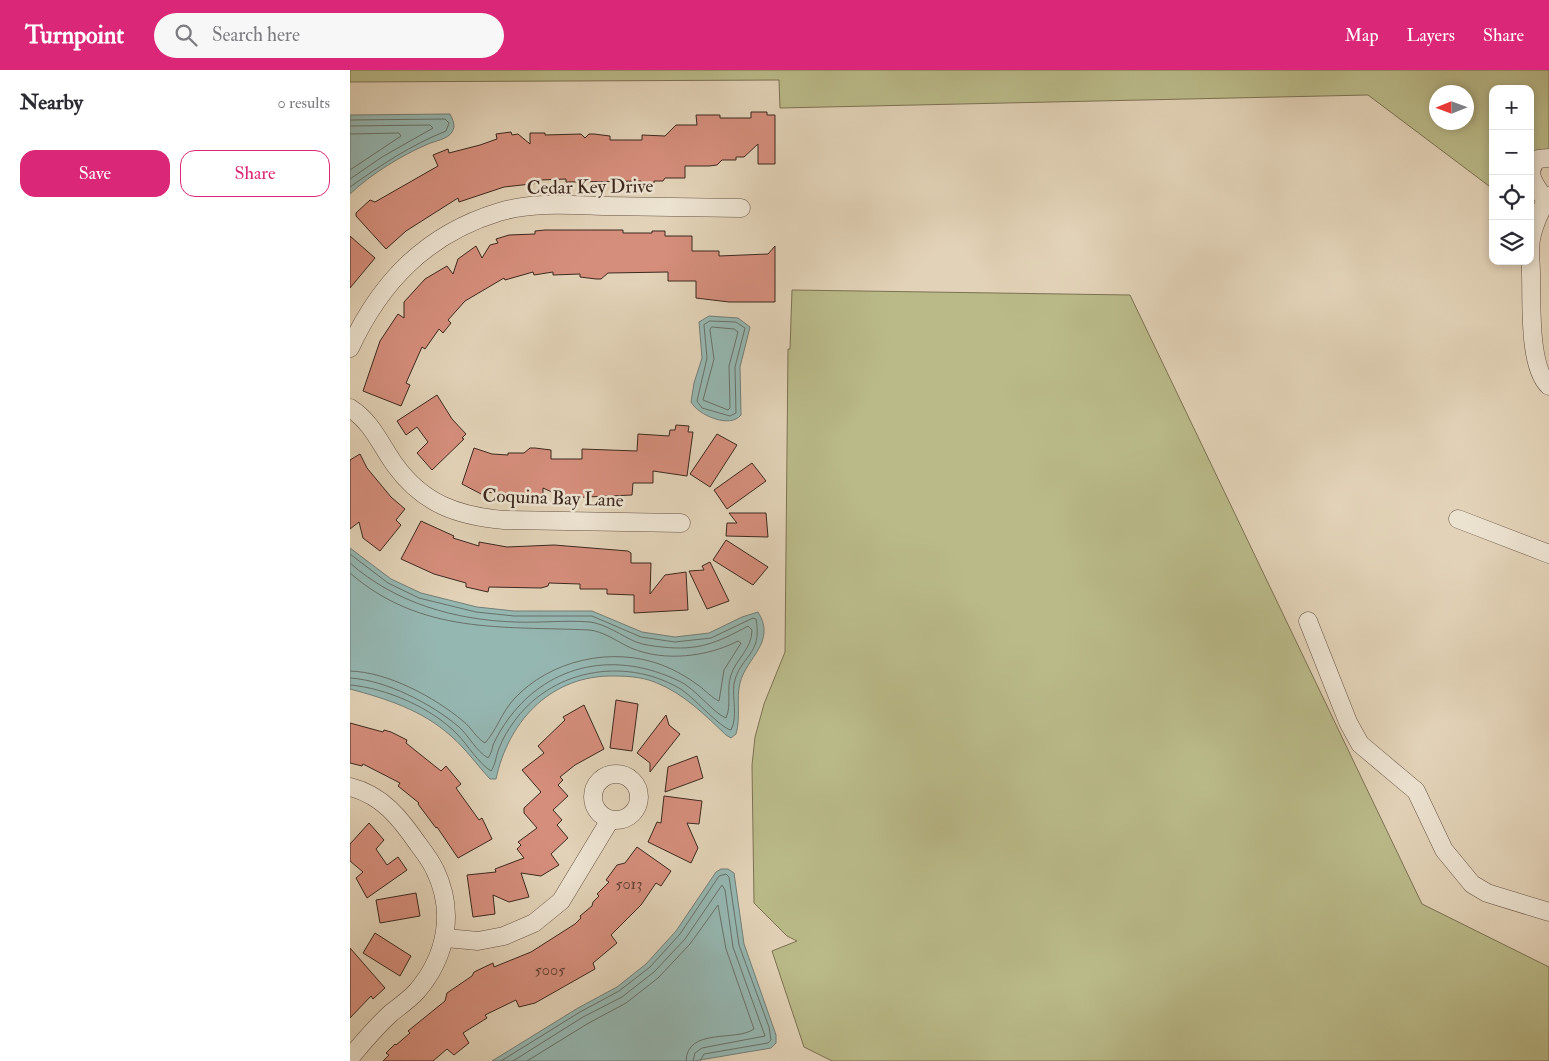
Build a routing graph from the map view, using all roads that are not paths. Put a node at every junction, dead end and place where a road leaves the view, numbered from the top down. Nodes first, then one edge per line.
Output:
1 (1549, 158) edge
2 (1547, 199) edge
3 (741, 208) dead end
4 (350, 348) edge
5 (1549, 386) edge
6 (350, 408) edge
7 (1458, 519) dead end
8 (681, 523) dead end
9 (1549, 554) edge
10 (1308, 621) dead end
11 (350, 787) edge
12 (610, 820) dead end
13 (1549, 912) edge
14 (446, 938) junction
15 (350, 1058) edge

1 - 2 street
2 - 5 street
3 - 4 street, Cedar Key Drive
6 - 8 street, Coquina Bay Lane
7 - 9 street
10 - 13 street
11 - 14 street
12 - 14 street
14 - 15 street

